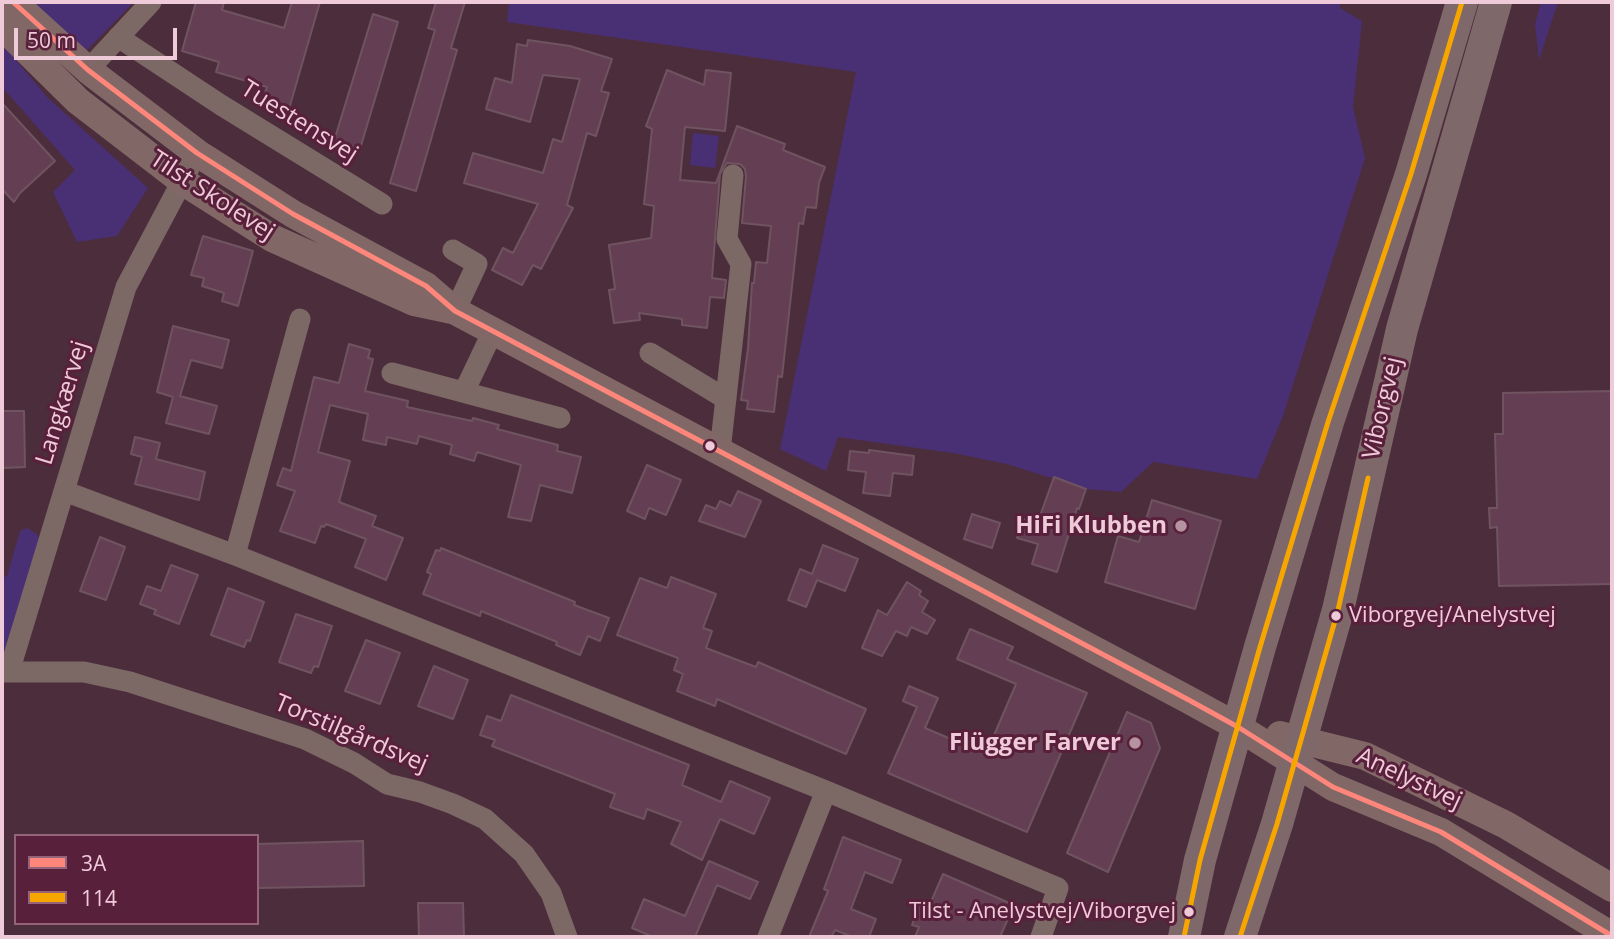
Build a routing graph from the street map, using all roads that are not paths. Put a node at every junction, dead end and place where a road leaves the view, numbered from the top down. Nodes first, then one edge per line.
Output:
1 (13, 2) edge
2 (151, 2) edge
3 (1462, 2) edge
4 (1496, 2) edge
5 (2, 26) edge
6 (118, 37) junction
7 (88, 70) junction
8 (197, 153) junction
9 (733, 175) dead end
10 (182, 181) junction
11 (382, 204) dead end
12 (453, 250) dead end
13 (455, 311) junction
14 (300, 319) dead end
15 (494, 331) junction
16 (650, 353) dead end
17 (392, 373) dead end
18 (464, 392) junction
19 (726, 399) junction
20 (560, 418) dead end
21 (720, 451) junction
22 (64, 491) junction
23 (235, 555) junction
24 (6, 672) edge
25 (1238, 727) junction
26 (1297, 750) junction
27 (826, 791) junction
28 (1612, 888) edge
29 (1612, 936) edge
30 (567, 937) edge
31 (768, 937) edge
32 (1041, 937) edge
33 (1184, 937) edge
34 (1240, 937) edge

1 - 7 street, Tilst Skolevej
2 - 6 street
3 - 25 main road, Viborgvej
4 - 26 main road, Viborgvej
5 - 10 street, Tilst Skolevej
6 - 7 street
6 - 11 street, Tuestensvej
7 - 8 street, Tilst Skolevej
8 - 10 street, Langkærvej
8 - 13 street, Tilst Skolevej
9 - 19 street
10 - 13 street, Tilst Skolevej
10 - 22 street, Langkærvej
12 - 13 street
13 - 15 street, Tilst Skolevej
14 - 23 street
15 - 18 street
15 - 21 street, Tilst Skolevej
16 - 19 street
17 - 18 street
18 - 20 street
19 - 21 street
21 - 25 street, Tilst Skolevej
22 - 23 street
22 - 24 street, Langkærvej
23 - 27 street
24 - 30 street, Torstilgårdsvej
25 - 26 street, Anelystvej
25 - 33 main road, Viborgvej
26 - 28 street, Anelystvej
26 - 29 street, Anelystvej
26 - 34 main road, Viborgvej
27 - 31 street
27 - 32 street

